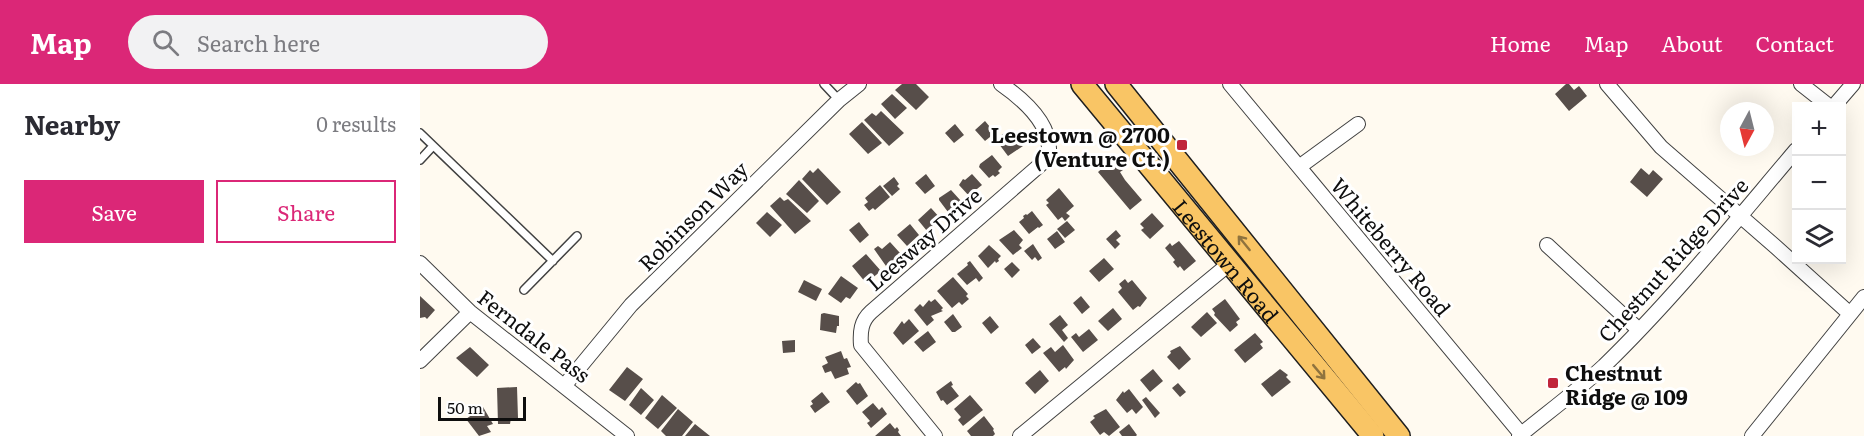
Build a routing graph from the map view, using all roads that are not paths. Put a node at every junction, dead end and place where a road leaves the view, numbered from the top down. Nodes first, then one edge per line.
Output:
1 (824, 84) edge
2 (859, 84) edge
3 (1001, 84) edge
4 (1082, 84) edge
5 (1116, 84) edge
6 (1230, 84) edge
7 (1607, 84) edge
8 (1801, 84) edge
9 (1853, 84) edge
10 (839, 100) junction
11 (1824, 102) edge
12 (1837, 102) edge
13 (1358, 124) dead end
14 (420, 133) edge
15 (433, 146) junction
16 (1792, 156) edge
17 (420, 160) edge
18 (1299, 167) junction
19 (1741, 216) junction
20 (577, 236) dead end
21 (1547, 245) dead end
22 (553, 261) junction
23 (420, 263) edge
24 (1229, 264) junction
25 (524, 290) dead end
26 (1864, 297) edge
27 (470, 312) junction
28 (1849, 313) junction
29 (1639, 330) junction
30 (1331, 351) junction
31 (420, 361) edge
32 (565, 385) junction
33 (1520, 435) edge
34 (627, 436) edge
35 (935, 436) edge
36 (1020, 436) edge
37 (1372, 436) edge
38 (1399, 436) edge
39 (1752, 436) edge

1 - 10 lane
2 - 10 street, Robinson Way
3 - 35 street, Leesway Drive
4 - 24 main road, Leestown Road
30 -> 5 main road, Leestown Road
6 - 18 street, Whiteberry Road
7 - 19 street
8 - 11 street
9 - 12 street
10 - 32 street, Robinson Way
13 - 18 street
14 - 15 lane
15 - 17 lane
15 - 22 lane
16 - 19 street, Chestnut Ridge Drive
18 - 33 street, Whiteberry Road
19 - 28 street
19 - 29 street, Chestnut Ridge Drive
20 - 22 lane
21 - 29 street
22 - 25 lane
23 - 27 street, Ferndale Pass
24 - 30 main road
24 - 36 street
24 -> 37 main road, Leestown Road
26 - 28 street
27 - 31 street
27 - 32 street, Ferndale Pass
28 - 39 street
29 - 33 street, Chestnut Ridge Drive
30 - 38 main road, Leestown Road
32 - 34 street, Ferndale Pass

